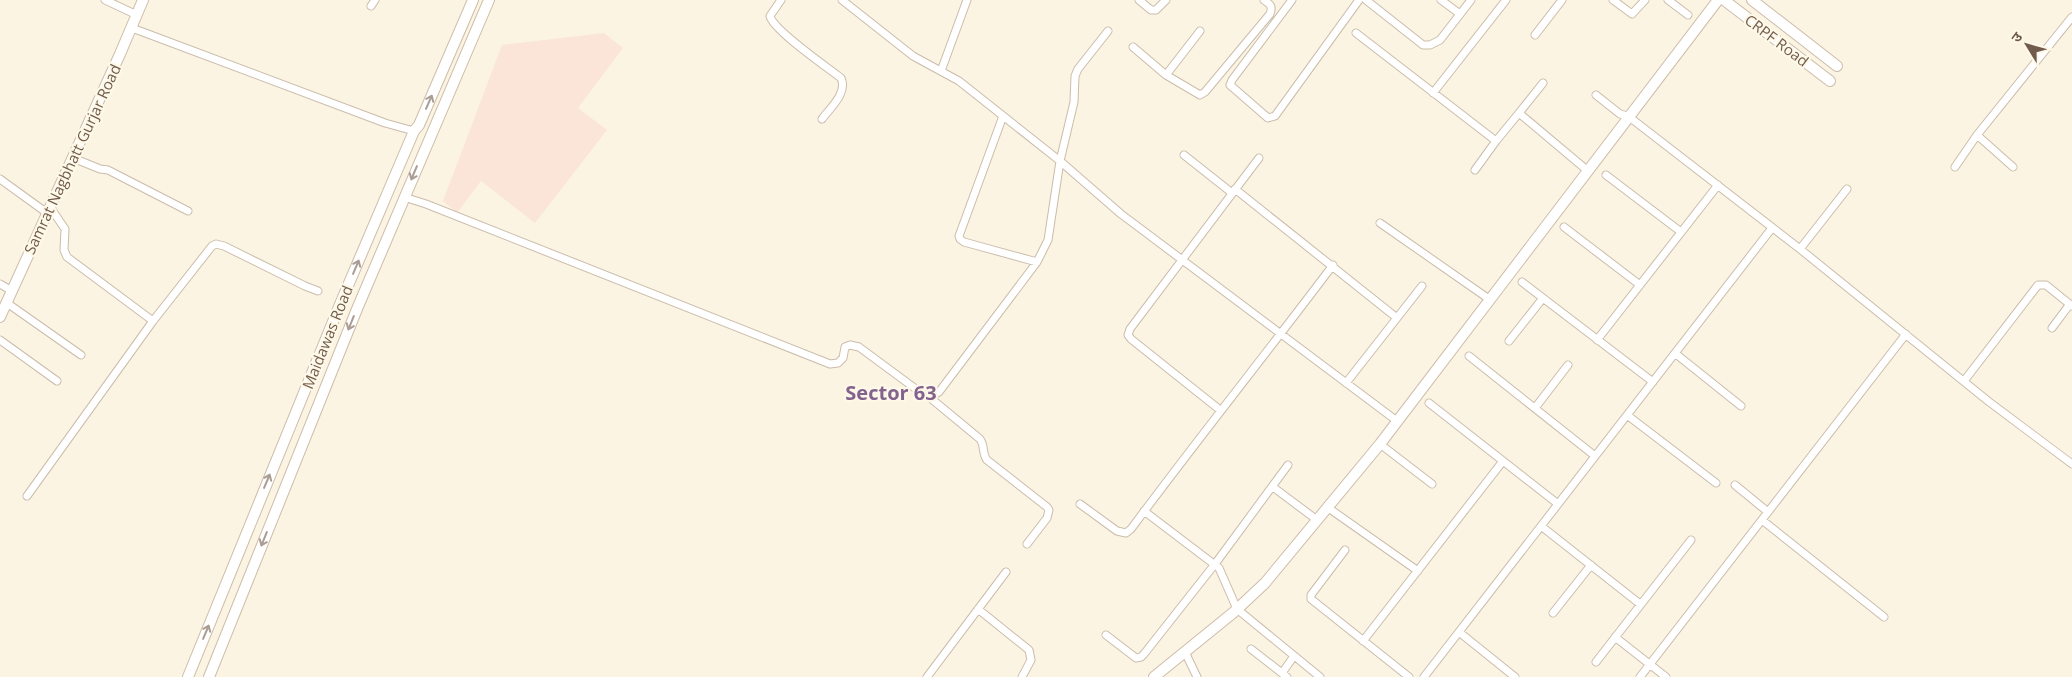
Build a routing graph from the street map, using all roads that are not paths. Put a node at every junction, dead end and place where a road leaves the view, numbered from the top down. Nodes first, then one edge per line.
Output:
1 (105, 0) edge
2 (143, 0) edge
3 (473, 0) edge
4 (489, 0) edge
5 (781, 0) edge
6 (842, 0) edge
7 (967, 0) edge
8 (1139, 0) edge
9 (1166, 0) edge
10 (1264, 0) edge
11 (1292, 0) edge
12 (1359, 0) edge
13 (1366, 0) edge
14 (1441, 0) edge
15 (1471, 0) edge
16 (1506, 0) edge
17 (1562, 0) edge
18 (1613, 0) edge
19 (1645, 0) edge
20 (1668, 0) edge
21 (1718, 0) edge
22 (1724, 0) edge
23 (1752, 0) edge
24 (1460, 14) junction
25 (137, 15) junction
26 (1688, 15) dead end
27 (2072, 17) edge
28 (132, 28) junction
29 (460, 31) junction
30 (1108, 31) dead end
31 (1200, 31) dead end
32 (1356, 33) dead end
33 (474, 35) junction
34 (1536, 35) dead end
35 (1133, 47) dead end
36 (1837, 66) dead end
37 (941, 72) junction
38 (1166, 75) junction
39 (1830, 81) dead end
40 (1543, 84) dead end
41 (1433, 93) junction
42 (1596, 95) dead end
43 (1519, 113) junction
44 (1003, 116) junction
45 (1628, 116) junction
46 (822, 119) dead end
47 (414, 131) junction
48 (1977, 135) junction
49 (1496, 141) junction
50 (1184, 154) dead end
51 (74, 158) junction
52 (1259, 158) dead end
53 (1060, 161) junction
54 (1955, 167) dead end
55 (2013, 167) dead end
56 (1475, 170) dead end
57 (1588, 171) junction
58 (1606, 175) dead end
59 (0, 179) edge
60 (1718, 185) junction
61 (1848, 189) dead end
62 (1233, 191) junction
63 (404, 197) junction
64 (48, 210) junction
65 (188, 211) dead end
66 (1380, 222) dead end
67 (1564, 227) dead end
68 (1772, 228) junction
69 (1681, 232) junction
70 (1800, 249) junction
71 (1180, 260) junction
72 (1037, 262) junction
73 (1333, 265) junction
74 (1522, 282) dead end
75 (0, 284) edge
76 (1640, 285) junction
77 (1422, 286) dead end
78 (12, 291) junction
79 (318, 291) dead end
80 (1543, 298) junction
81 (1489, 299) junction
82 (7, 304) junction
83 (2071, 305) edge
84 (0, 317) edge
85 (1398, 318) junction
86 (153, 321) junction
87 (2052, 328) dead end
88 (1281, 334) junction
89 (1906, 334) junction
90 (0, 340) edge
91 (1597, 340) junction
92 (1509, 341) dead end
93 (1676, 354) junction
94 (81, 355) dead end
95 (1469, 356) dead end
96 (1568, 365) dead end
97 (57, 381) dead end
98 (1964, 381) junction
99 (1653, 382) junction
100 (1346, 383) junction
101 (928, 396) junction
102 (1428, 403) dead end
103 (1741, 406) dead end
104 (1534, 408) junction
105 (1220, 410) junction
106 (1627, 415) junction
107 (1397, 421) junction
108 (1380, 444) junction
109 (1595, 456) junction
110 (1503, 461) junction
111 (2072, 464) edge
112 (1288, 465) dead end
113 (1716, 483) dead end
114 (1432, 484) dead end
115 (1735, 485) dead end
116 (1273, 487) junction
117 (27, 496) dead end
118 (1080, 504) dead end
119 (1558, 504) junction
120 (1327, 507) junction
121 (1144, 511) junction
122 (1768, 512) junction
123 (1317, 520) junction
124 (1762, 520) junction
125 (1541, 526) junction
126 (1691, 540) dead end
127 (1027, 544) dead end
128 (1345, 550) dead end
129 (1215, 564) junction
130 (1591, 565) junction
131 (1418, 571) junction
132 (1006, 572) dead end
133 (1640, 604) junction
134 (1237, 609) junction
135 (978, 610) junction
136 (1553, 613) dead end
137 (1884, 617) dead end
138 (1459, 632) junction
139 (1106, 635) dead end
140 (1615, 637) junction
141 (1363, 641) junction
142 (1251, 649) dead end
143 (1185, 652) junction
144 (1294, 656) junction
145 (1596, 662) dead end
146 (1650, 665) junction
147 (1285, 675) edge
148 (188, 677) edge
149 (209, 677) edge
150 (927, 677) edge
151 (1022, 677) edge
152 (1154, 677) edge
153 (1197, 677) edge
154 (1320, 677) edge
155 (1409, 677) edge
156 (1424, 677) edge
157 (1515, 677) edge
158 (1640, 677) edge
159 (1666, 677) edge

1 - 25 street
2 - 25 street, Samrat Nagbhatt Gurjar Road
3 - 29 street, Maidawas Road
4 - 33 street, Maidawas Road
5 - 46 street
6 - 37 street
7 - 37 street
8 - 9 street
10 - 38 street
11 - 12 street
13 - 24 street
14 - 24 street
15 - 24 street
16 - 41 street
17 - 34 street
18 - 19 street
20 - 26 street
21 - 45 street
22 - 39 street, CRPF Road
23 - 36 street
25 - 28 street, Samrat Nagbhatt Gurjar Road
27 - 48 street
28 - 47 street
28 - 51 street, Samrat Nagbhatt Gurjar Road
29 - 33 street
47 -> 29 street, Maidawas Road
30 - 53 street
31 - 38 street
32 - 41 street
33 -> 63 street, Maidawas Road
35 - 38 street
37 - 44 street
40 - 43 street
41 - 49 street
42 - 45 street
43 - 49 street
43 - 57 street
44 - 53 street
44 - 72 street
45 - 57 street
45 - 60 street
148 -> 47 street, Maidawas Road
48 - 54 street
48 - 55 street
49 - 56 street
50 - 62 street
51 - 64 street, Samrat Nagbhatt Gurjar Road
51 - 65 street
52 - 62 street
53 - 71 street
53 - 72 street
57 - 81 street
58 - 69 street
59 - 64 street
60 - 68 street
60 - 69 street
61 - 70 street
62 - 71 street
62 - 73 street
63 - 101 street
63 -> 149 street, Maidawas Road
64 - 78 street, Samrat Nagbhatt Gurjar Road
64 - 86 street
66 - 81 street
67 - 76 street
68 - 70 street
68 - 93 street
69 - 76 street
70 - 89 street
71 - 88 street
71 - 105 street
72 - 101 street
73 - 85 street
73 - 88 street
74 - 80 street
75 - 78 street
76 - 91 street
77 - 85 street
78 - 82 street, Samrat Nagbhatt Gurjar Road
79 - 86 street
80 - 91 street
80 - 92 street
81 - 107 street
82 - 84 street, Samrat Nagbhatt Gurjar Road
82 - 94 street
83 - 87 street
83 - 98 street
85 - 100 street
86 - 117 street
88 - 100 street
88 - 105 street
89 - 98 street
89 - 122 street
90 - 97 street
91 - 99 street
93 - 99 street
93 - 103 street
95 - 104 street
96 - 104 street
98 - 111 street
99 - 106 street
100 - 107 street
101 - 127 street
102 - 110 street
104 - 109 street
105 - 121 street
106 - 109 street
106 - 113 street
107 - 108 street
108 - 114 street
108 - 120 street
109 - 119 street
110 - 119 street
110 - 131 street
112 - 116 street
115 - 122 street
116 - 123 street
116 - 129 street
118 - 121 street
119 - 125 street
120 - 123 street
120 - 131 street
121 - 129 street
122 - 124 street
123 - 134 street
124 - 137 street
124 - 146 street
125 - 130 street
125 - 138 street
126 - 133 street
128 - 141 street
129 - 134 street
129 - 139 street
130 - 133 street
130 - 136 street
131 - 141 street
132 - 135 street
133 - 140 street
134 - 143 street
134 - 144 street
135 - 150 street
135 - 151 street
138 - 156 street
138 - 157 street
140 - 145 street
140 - 146 street
141 - 155 street
142 - 147 street
143 - 152 street
143 - 153 street
144 - 147 street
144 - 154 street
146 - 158 street
146 - 159 street

